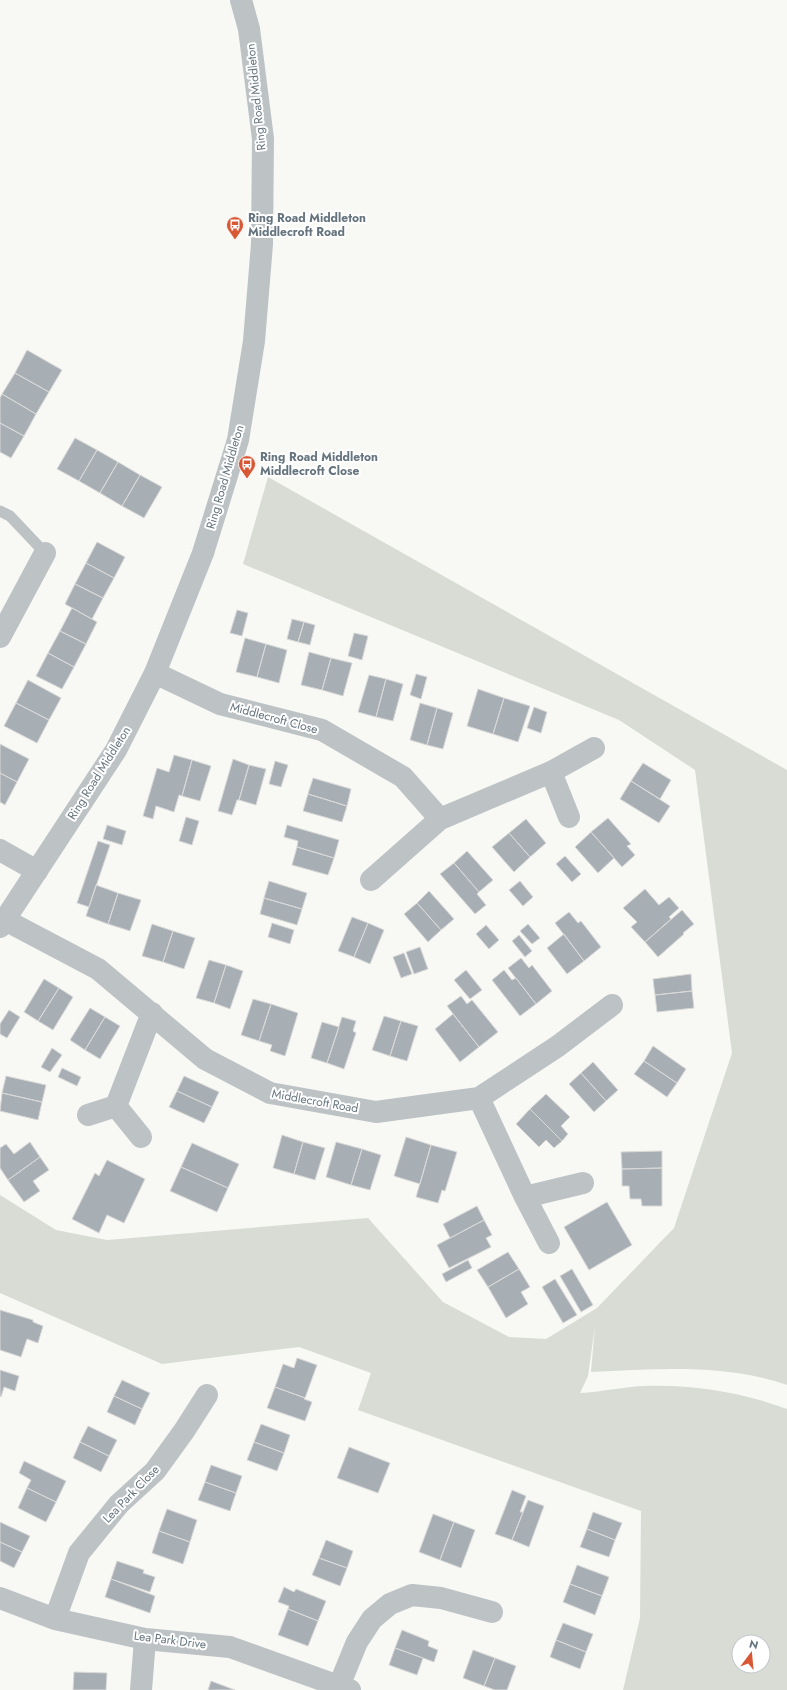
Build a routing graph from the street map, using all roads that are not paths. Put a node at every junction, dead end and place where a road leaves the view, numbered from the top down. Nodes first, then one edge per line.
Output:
1 (241, 0) edge
2 (0, 511) edge
3 (45, 553) joint
4 (0, 637) edge
5 (155, 674) junction
6 (594, 748) dead end
7 (551, 772) junction
8 (569, 817) dead end
9 (440, 819) junction
10 (0, 850) edge
11 (37, 871) junction
12 (371, 880) dead end
13 (2, 923) edge
14 (612, 1005) dead end
15 (152, 1013) junction
16 (479, 1098) junction
17 (116, 1106) junction
18 (88, 1115) dead end
19 (141, 1136) dead end
20 (583, 1183) dead end
21 (525, 1197) junction
22 (549, 1243) dead end
23 (207, 1395) dead end
24 (0, 1598) edge
25 (492, 1612) dead end
26 (55, 1619) junction
27 (145, 1639) junction
28 (345, 1688) edge
29 (142, 1690) edge

1 - 5 street, Ring Road Middleton
2 - 3 lane
3 - 4 street
5 - 9 street, Middlecroft Close
5 - 11 street, Ring Road Middleton
6 - 7 street
7 - 8 street
7 - 9 street
9 - 12 street
10 - 11 street
11 - 13 street, Ring Road Middleton
13 - 15 street, Middlecroft Road
14 - 16 street, Middlecroft Road
15 - 16 street, Middlecroft Road
15 - 17 street
16 - 21 street
17 - 18 street
17 - 19 street
20 - 21 street
21 - 22 street
23 - 26 street, Lea Park Close
24 - 26 street, Lea Park Drive
25 - 28 street
26 - 27 street, Lea Park Drive
27 - 28 street, Lea Park Drive
27 - 29 street

